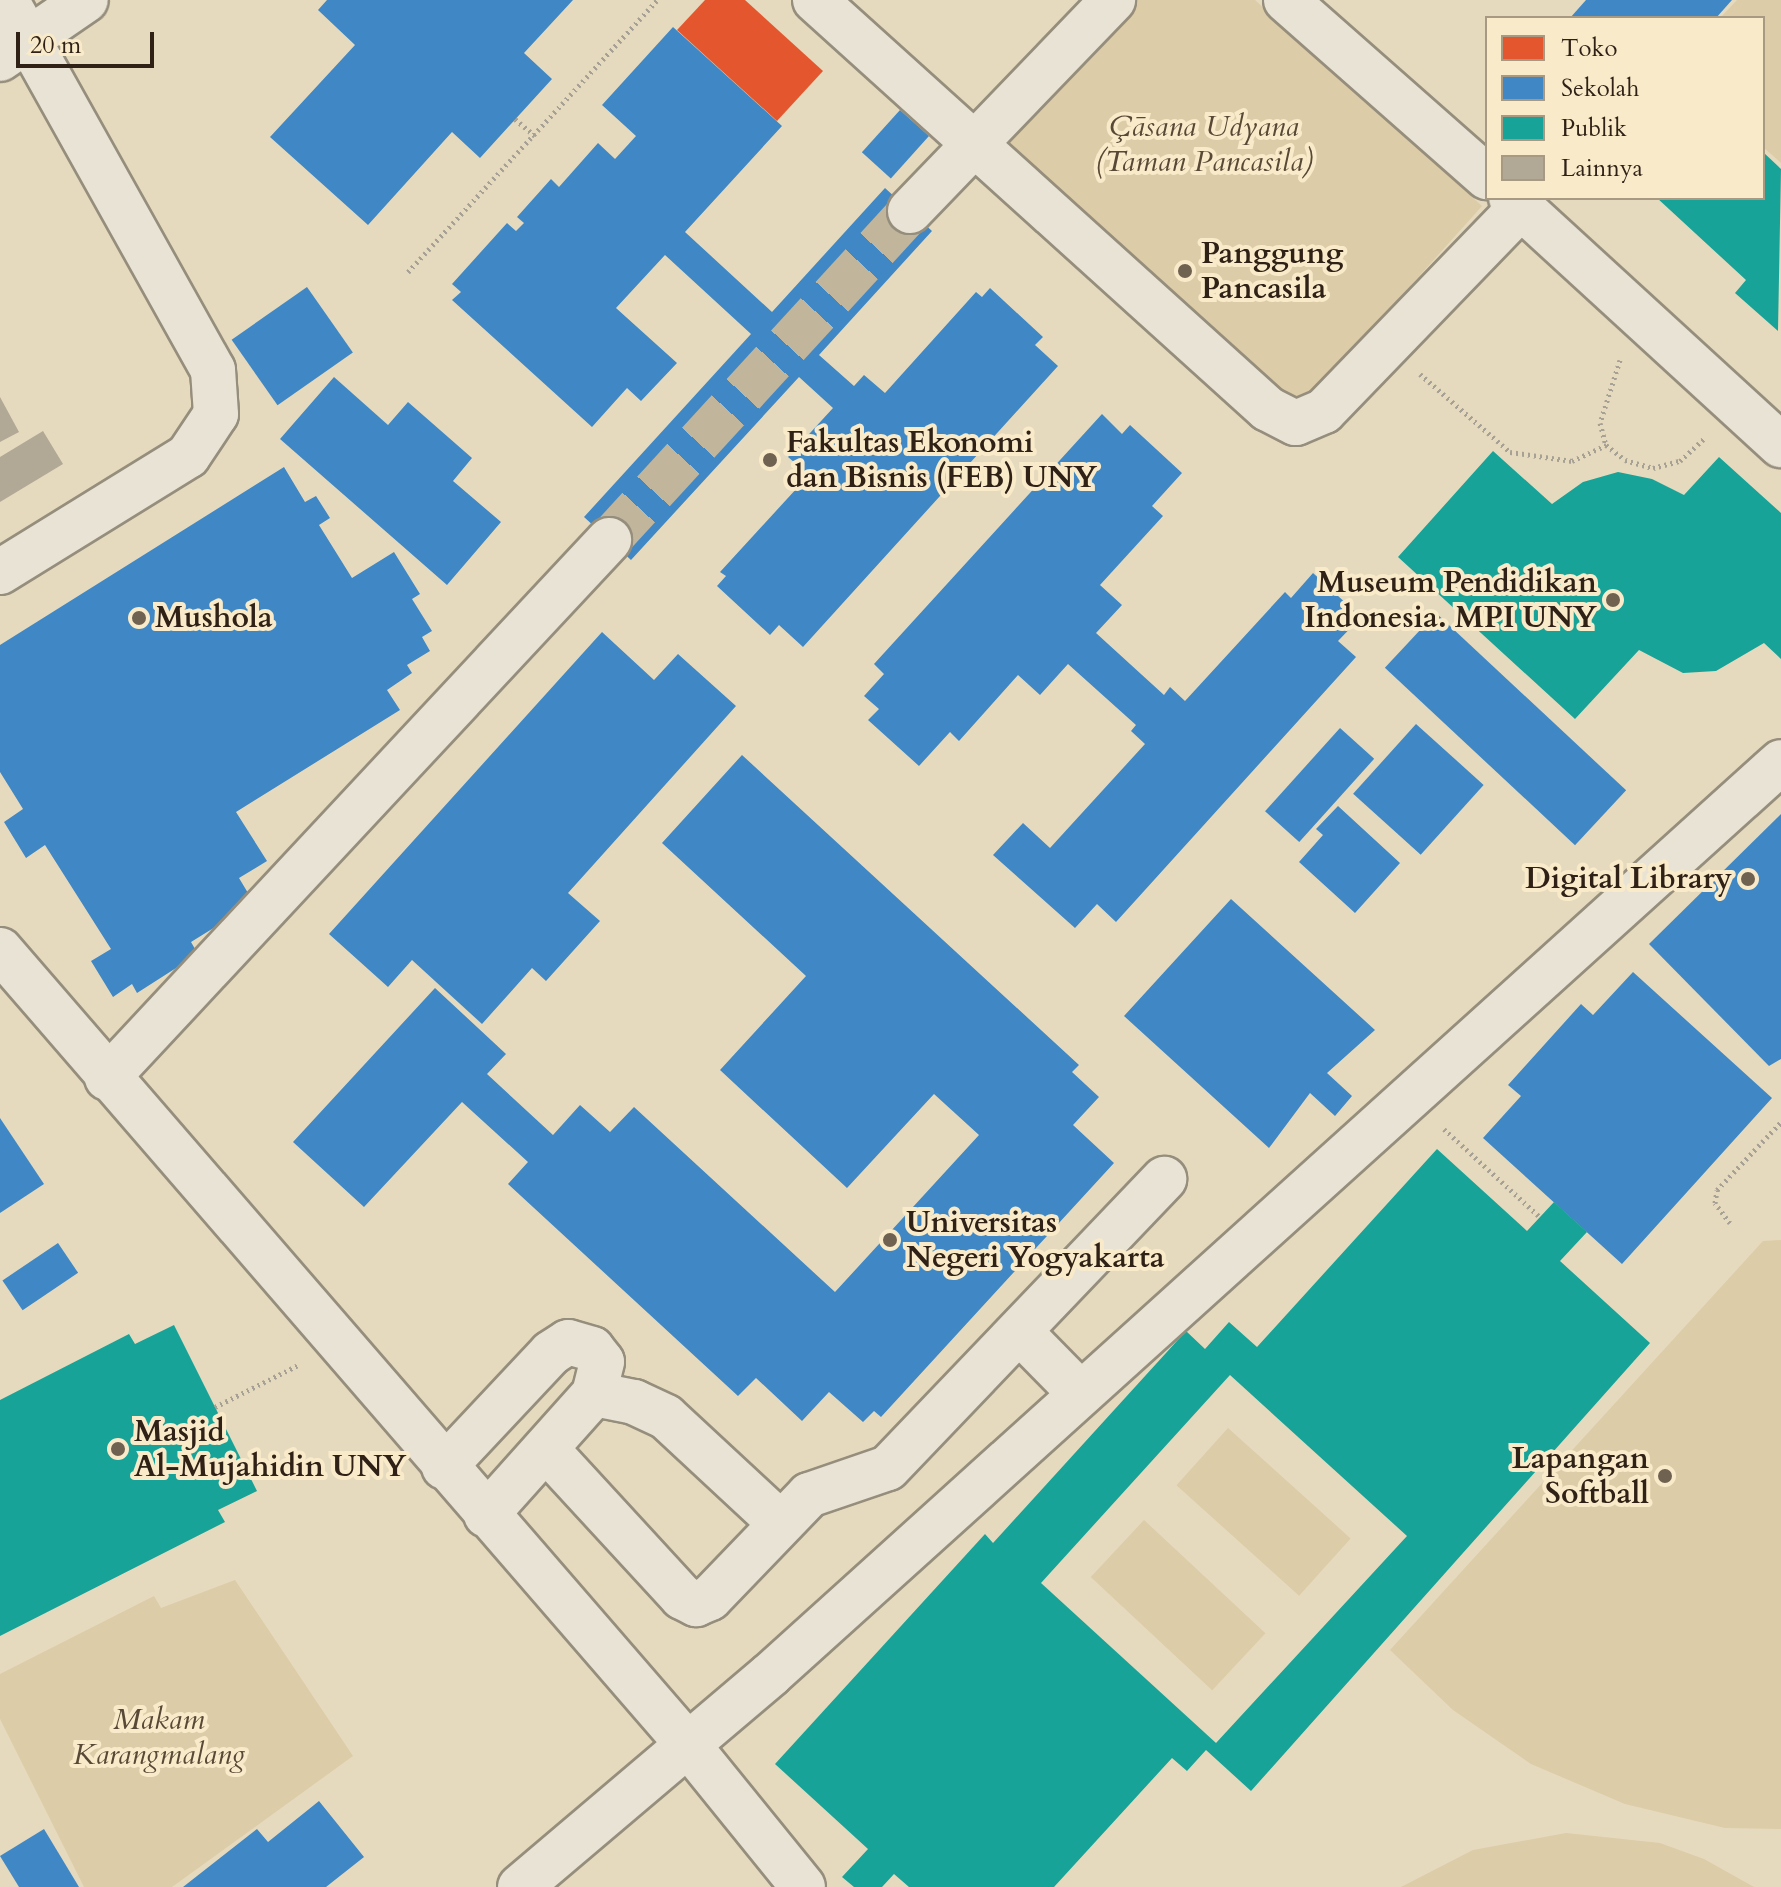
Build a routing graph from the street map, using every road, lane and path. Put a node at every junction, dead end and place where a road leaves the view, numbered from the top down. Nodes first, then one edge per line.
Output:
1 (6, 0) edge
2 (86, 0) edge
3 (657, 0) edge
4 (815, 0) edge
5 (1113, 0) edge
6 (1286, 0) edge
7 (16, 50) edge
8 (515, 119) dead end
9 (535, 136) junction
10 (971, 146) junction
11 (1485, 175) edge
12 (1516, 202) edge
13 (910, 211) tunnel mouth
14 (408, 272) dead end
15 (1636, 309) junction
16 (1387, 345) junction
17 (1738, 406) junction
18 (1606, 445) junction
19 (1781, 445) edge
20 (609, 540) tunnel mouth
21 (0, 572) edge
22 (1781, 762) edge
23 (0, 950) edge
24 (107, 1078) junction
25 (1407, 1096) junction
26 (1781, 1122) edge
27 (1164, 1179) dead end
28 (1540, 1217) dead end
29 (1730, 1223) dead end
30 (1021, 1333) junction
31 (334, 1340) junction
32 (1080, 1393) junction
33 (594, 1394) junction
34 (215, 1407) dead end
35 (546, 1449) junction
36 (444, 1467) junction
37 (486, 1515) junction
38 (780, 1523) junction
39 (689, 1746) junction
40 (520, 1887) edge
41 (803, 1887) edge

1 - 7 street
2 - 7 street
3 - 9 path
4 - 10 street
5 - 10 street
6 - 11 street
7 - 21 street
8 - 9 path
9 - 14 path
10 - 13 street
10 - 16 street
12 - 15 street
12 - 16 street
15 - 17 street
15 - 18 path
16 - 18 path
17 - 18 path
17 - 19 street
20 - 24 street
22 - 25 street
23 - 24 street
24 - 31 street
25 - 28 path
25 - 32 street
26 - 29 path
27 - 30 street
30 - 32 street
30 - 38 street
31 - 34 path
31 - 36 street
32 - 39 street
33 - 35 street
33 - 36 street
33 - 38 street
35 - 37 street
35 - 38 street
36 - 37 street
37 - 39 street
39 - 40 street
39 - 41 street

